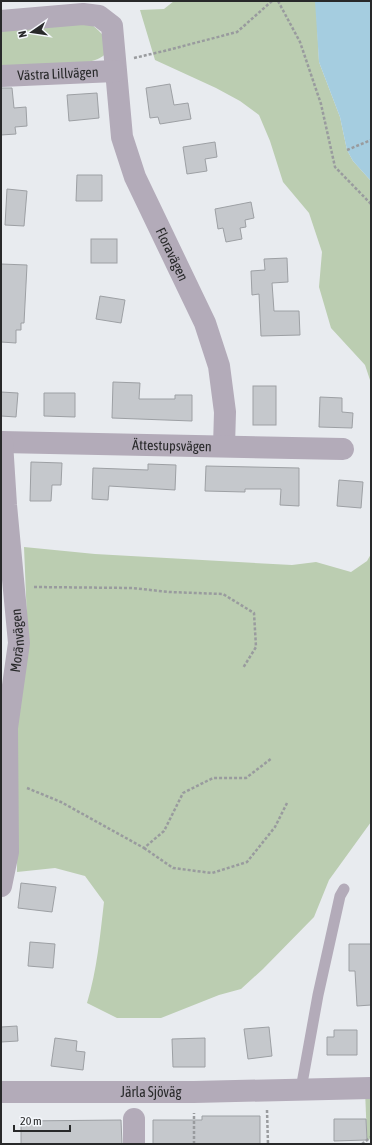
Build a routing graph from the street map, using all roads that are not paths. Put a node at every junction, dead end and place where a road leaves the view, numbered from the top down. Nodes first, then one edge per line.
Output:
1 (1, 21) edge
2 (115, 67) junction
3 (1, 76) edge
4 (2, 442) edge
5 (224, 446) junction
6 (343, 449) dead end
7 (1, 886) edge
8 (344, 889) dead end
9 (371, 1088) edge
10 (301, 1089) junction
11 (1, 1092) edge
12 (134, 1119) dead end
13 (134, 1144) edge

1 - 2 street, Floravägen
2 - 3 street, Västra Lillvägen
2 - 5 street, Floravägen
4 - 5 street, Ättestupsvägen
4 - 7 street, Moränvägen
5 - 6 street, Ättestupsvägen
8 - 10 lane
9 - 10 street, Järla Sjöväg
10 - 11 street, Järla Sjöväg
12 - 13 street

